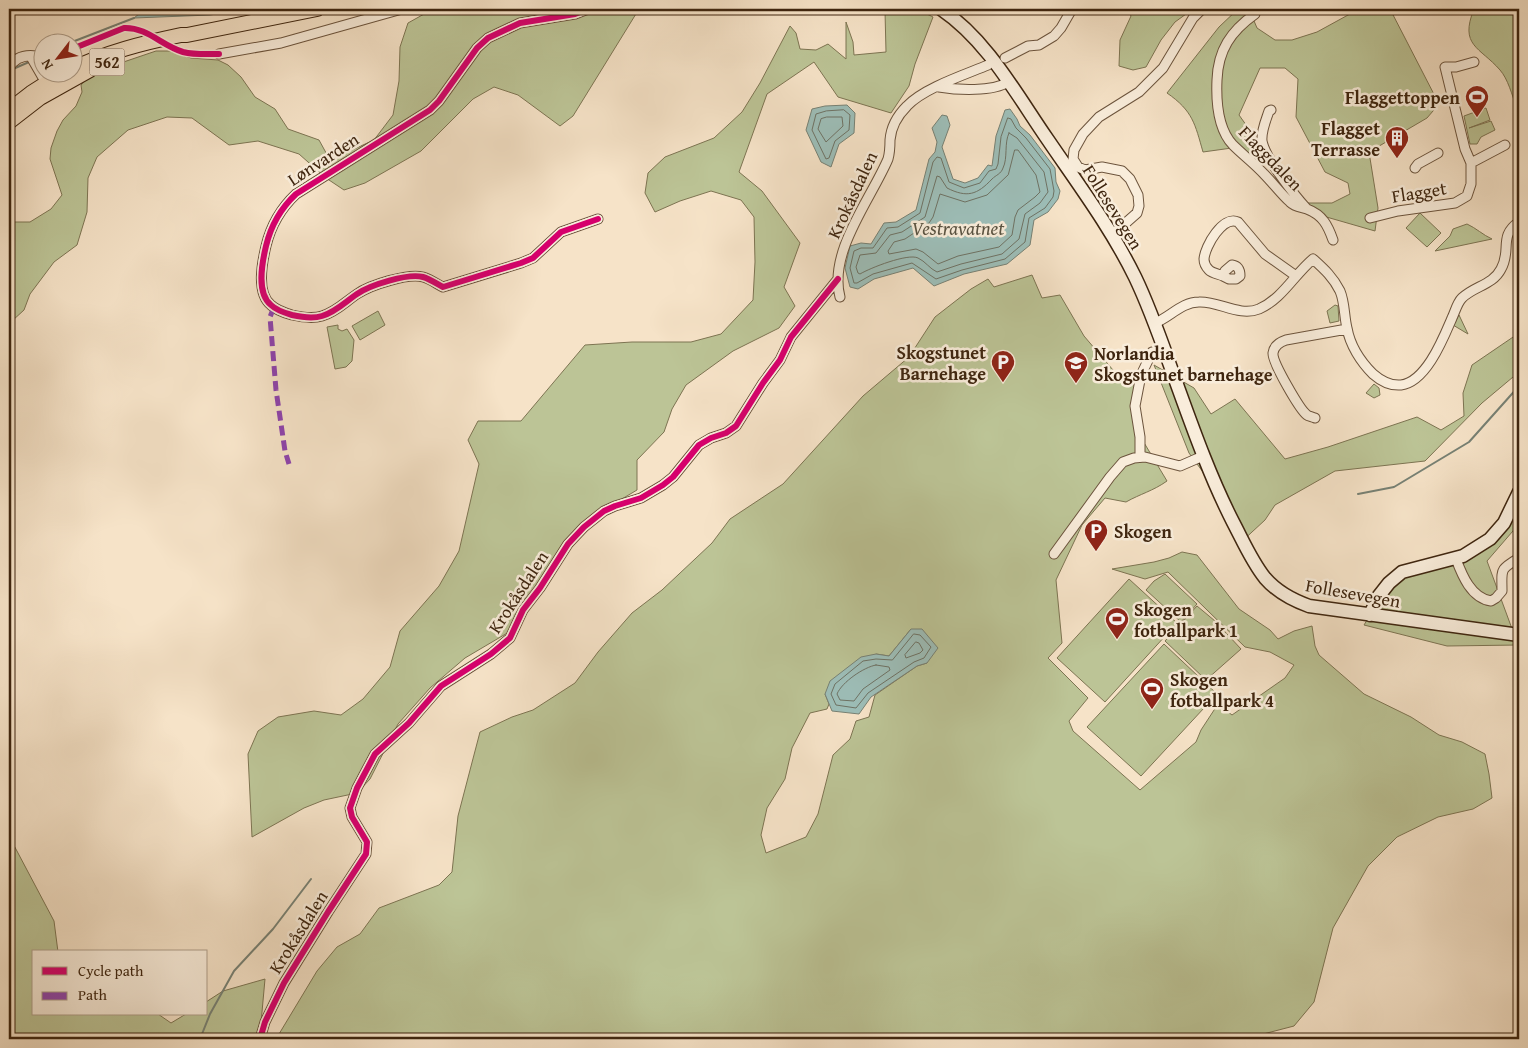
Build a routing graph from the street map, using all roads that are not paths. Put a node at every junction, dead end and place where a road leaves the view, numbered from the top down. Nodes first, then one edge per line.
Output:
1 (317, 9) edge
2 (402, 9) edge
3 (588, 9) edge
4 (941, 9) edge
5 (1072, 9) edge
6 (1202, 9) edge
7 (1255, 14) dead end
8 (162, 41) junction
9 (32, 52) edge
10 (219, 54) dead end
11 (96, 58) junction
12 (1005, 58) dead end
13 (82, 61) edge
14 (1474, 62) dead end
15 (82, 64) edge
16 (988, 65) dead end
17 (9, 68) edge
18 (82, 70) edge
19 (51, 82) edge
20 (52, 82) edge
21 (1008, 82) junction
22 (939, 87) junction
23 (9, 110) edge
24 (1271, 110) dead end
25 (9, 122) edge
26 (1505, 145) dead end
27 (1438, 154) dead end
28 (1471, 163) junction
29 (1415, 168) dead end
30 (1307, 209) junction
31 (1370, 218) dead end
32 (598, 219) dead end
33 (1519, 222) edge
34 (1112, 235) junction
35 (1333, 240) dead end
36 (1223, 276) dead end
37 (1296, 276) junction
38 (838, 279) junction
39 (840, 297) dead end
40 (1155, 324) junction
41 (1347, 329) junction
42 (1152, 352) dead end
43 (1314, 418) dead end
44 (1203, 456) junction
45 (1140, 457) junction
46 (1519, 492) edge
47 (1054, 554) dead end
48 (1519, 558) edge
49 (1456, 559) junction
50 (1376, 616) junction
51 (1519, 635) edge
52 (260, 1039) edge

1 - 8 main road, 562
2 - 10 street
3 - 32 street, Lønvarden
4 - 21 main road, Follesevegen
5 - 12 street
6 - 34 street
7 - 30 street, Flaggdalen
8 - 11 main road, 562
8 - 18 main road, 562
9 - 17 street
11 - 13 main road, 562
11 - 15 main road, 562
14 - 28 street, Flagget
16 - 22 street, Krokåsdalen
19 - 23 main road, 562
20 - 25 main road, 562
21 - 22 street, Krokåsdalen
21 - 34 main road, Follesevegen
22 - 38 street, Krokåsdalen
24 - 30 street, Flaggdalen
26 - 28 street
27 - 29 street
28 - 31 street, Flagget
30 - 35 street, Flaggdalen
33 - 41 street
34 - 40 main road, Follesevegen
36 - 37 street
37 - 40 street
37 - 41 street
38 - 39 street, Krokåsdalen
38 - 52 street, Krokåsdalen
40 - 44 main road, Follesevegen
41 - 43 street
42 - 45 street
44 - 45 street
44 - 50 main road, Follesevegen
45 - 47 street
46 - 49 main road
48 - 49 street
49 - 50 main road
50 - 51 main road, Follesevegen

